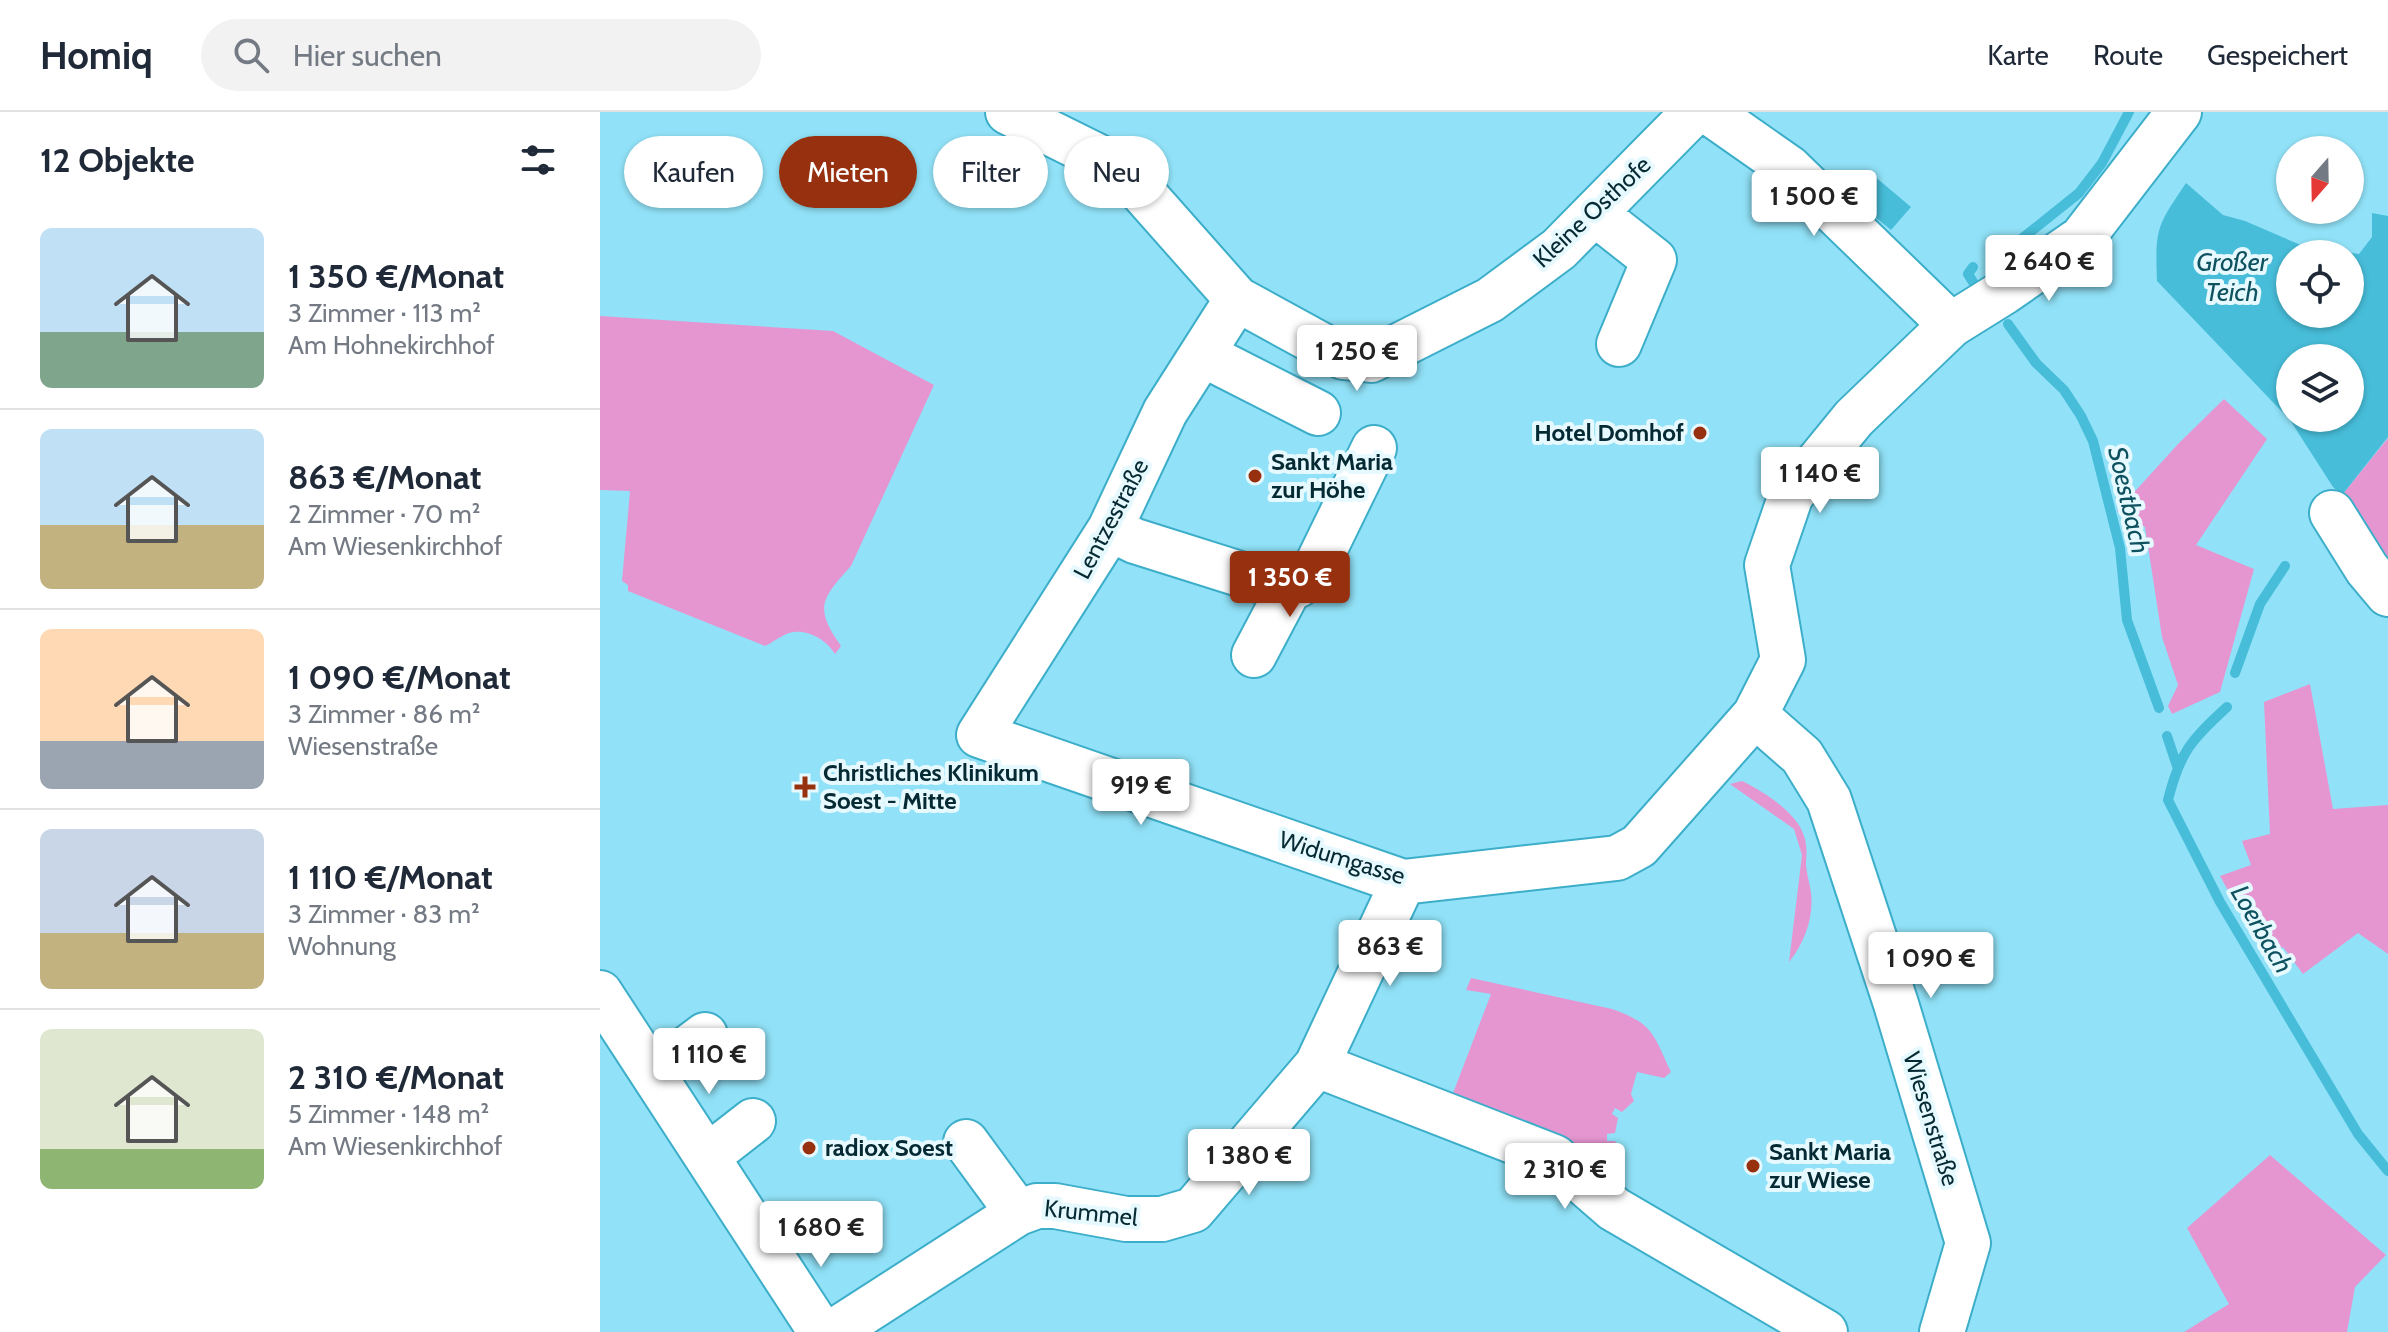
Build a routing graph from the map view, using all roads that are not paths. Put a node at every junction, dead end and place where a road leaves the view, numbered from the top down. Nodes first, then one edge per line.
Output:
1 (1008, 112) edge
2 (1694, 112) edge
3 (1709, 112) edge
4 (2179, 112) edge
5 (1597, 211) junction
6 (1237, 299) junction
7 (1951, 325) junction
8 (1619, 344) dead end
9 (1202, 354) junction
10 (1318, 413) dead end
11 (1374, 448) dead end
12 (2332, 513) dead end
13 (1110, 529) junction
14 (1291, 585) junction
15 (2388, 594) edge
16 (1254, 655) dead end
17 (1755, 715) junction
18 (979, 735) joint
19 (1403, 882) junction
20 (600, 993) edge
21 (705, 1035) dead end
22 (1317, 1065) junction
23 (653, 1074) junction
24 (753, 1121) dead end
25 (966, 1142) dead end
26 (708, 1156) junction
27 (1018, 1213) junction
28 (821, 1332) edge
29 (833, 1332) edge
30 (1825, 1332) edge
31 (1943, 1332) edge

1 - 6 street, Kleine Osthofe
2 - 5 street, Kleine Osthofe
3 - 7 street
4 - 7 street
5 - 6 street, Kleine Osthofe
5 - 8 street
6 - 9 street, Lentzestraße
7 - 17 street
9 - 10 street
9 - 13 street, Lentzestraße
11 - 14 street
12 - 15 street
13 - 14 street
13 - 18 street, Lentzestraße
14 - 16 street
17 - 19 street, Widumgasse
17 - 31 street, Wiesenstraße
18 - 19 street, Widumgasse
19 - 22 street, Krummel
20 - 23 street
21 - 23 street
22 - 27 street, Krummel
22 - 30 street
23 - 26 street
24 - 26 street
25 - 27 street
26 - 28 street
27 - 29 street, Krummel

